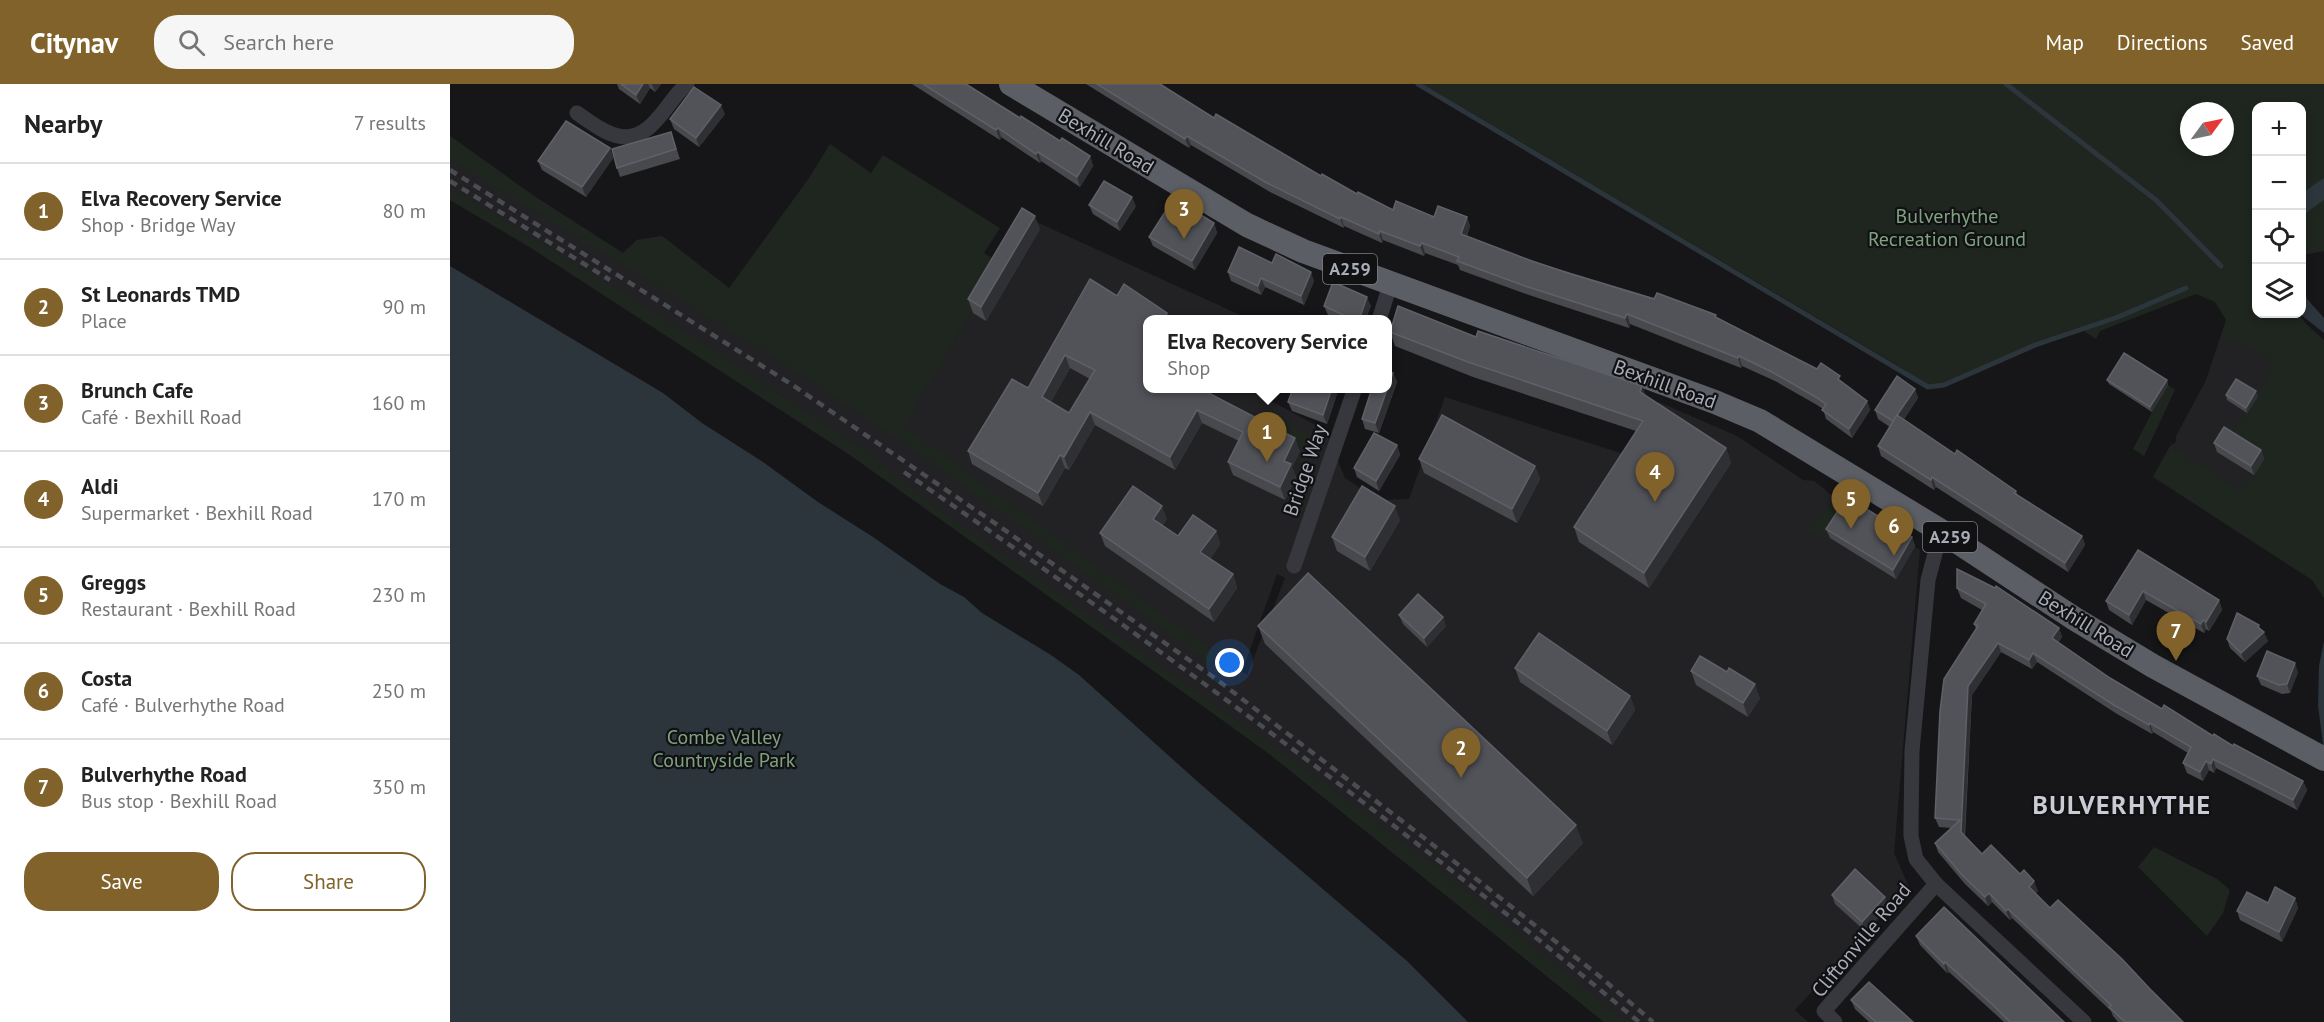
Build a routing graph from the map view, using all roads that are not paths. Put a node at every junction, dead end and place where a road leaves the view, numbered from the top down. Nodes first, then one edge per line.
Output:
1 (687, 84) edge
2 (1011, 84) edge
3 (577, 113) dead end
4 (1390, 285) junction
5 (1381, 315) edge
6 (1353, 393) edge
7 (1941, 531) junction
8 (1294, 566) dead end
9 (2324, 759) edge
10 (1936, 884) junction
11 (1835, 1022) edge
12 (2084, 1022) edge

1 - 3 street
2 - 4 highway, Bexhill Road / A259
4 - 5 street
4 - 7 highway, Bexhill Road / A259
6 - 8 street, Bridge Way
7 - 9 highway, Bexhill Road / A259
7 - 10 street
10 - 11 street, Cliftonville Road
10 - 12 street

